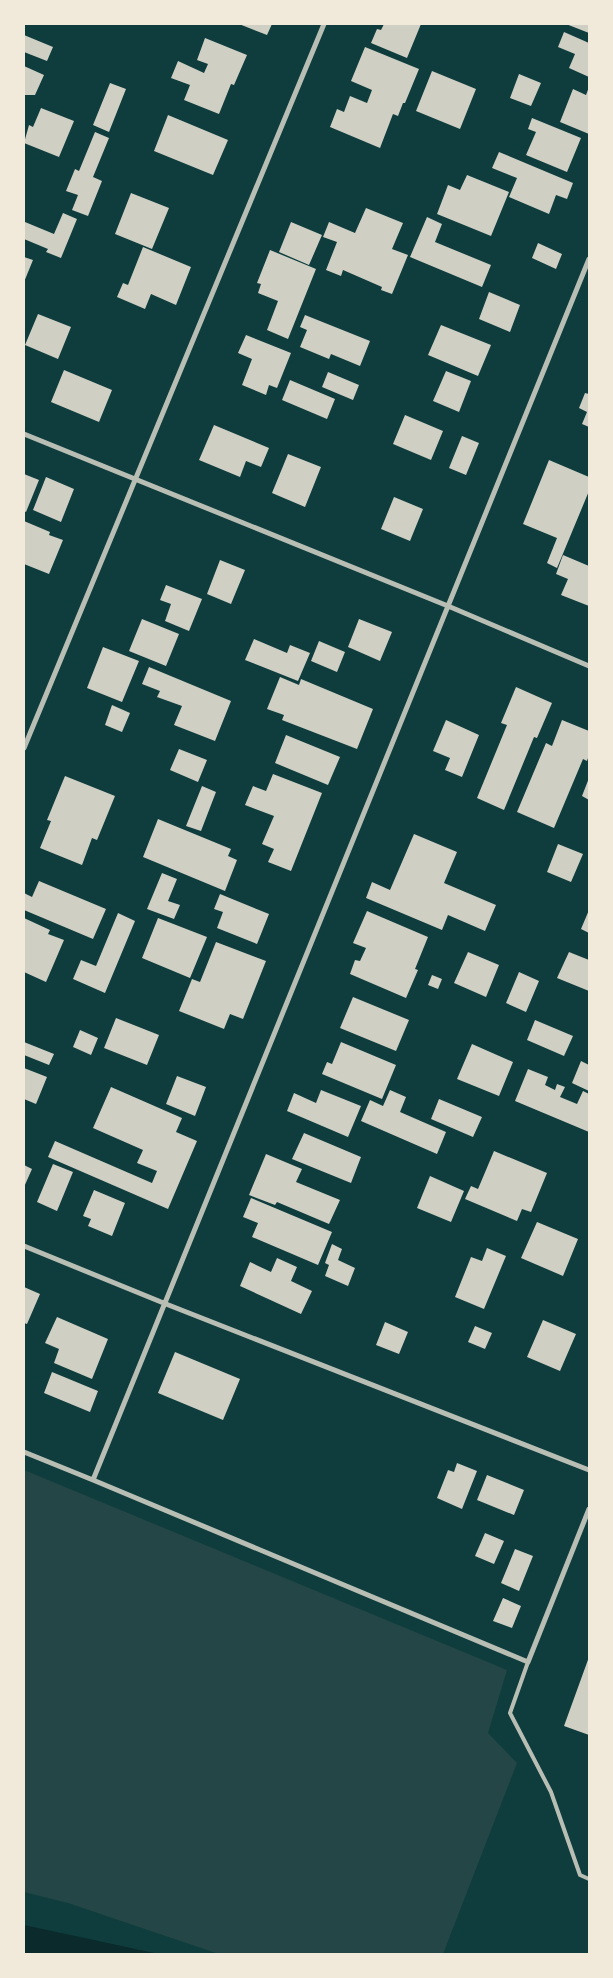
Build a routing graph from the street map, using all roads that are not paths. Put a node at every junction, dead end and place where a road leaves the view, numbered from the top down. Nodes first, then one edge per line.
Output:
1 (324, 24) edge
2 (589, 259) edge
3 (24, 434) edge
4 (134, 479) junction
5 (448, 606) junction
6 (589, 666) edge
7 (24, 748) edge
8 (24, 1246) edge
9 (166, 1304) junction
10 (24, 1452) edge
11 (589, 1470) edge
12 (93, 1480) junction
13 (589, 1508) edge
14 (528, 1662) junction
15 (589, 1879) edge

1 - 4 street
2 - 5 street
3 - 4 street
4 - 5 street
4 - 7 street
5 - 6 street
5 - 9 street
8 - 9 street
9 - 11 street
9 - 12 street
10 - 12 street
12 - 14 street
13 - 14 street
14 - 15 lane

